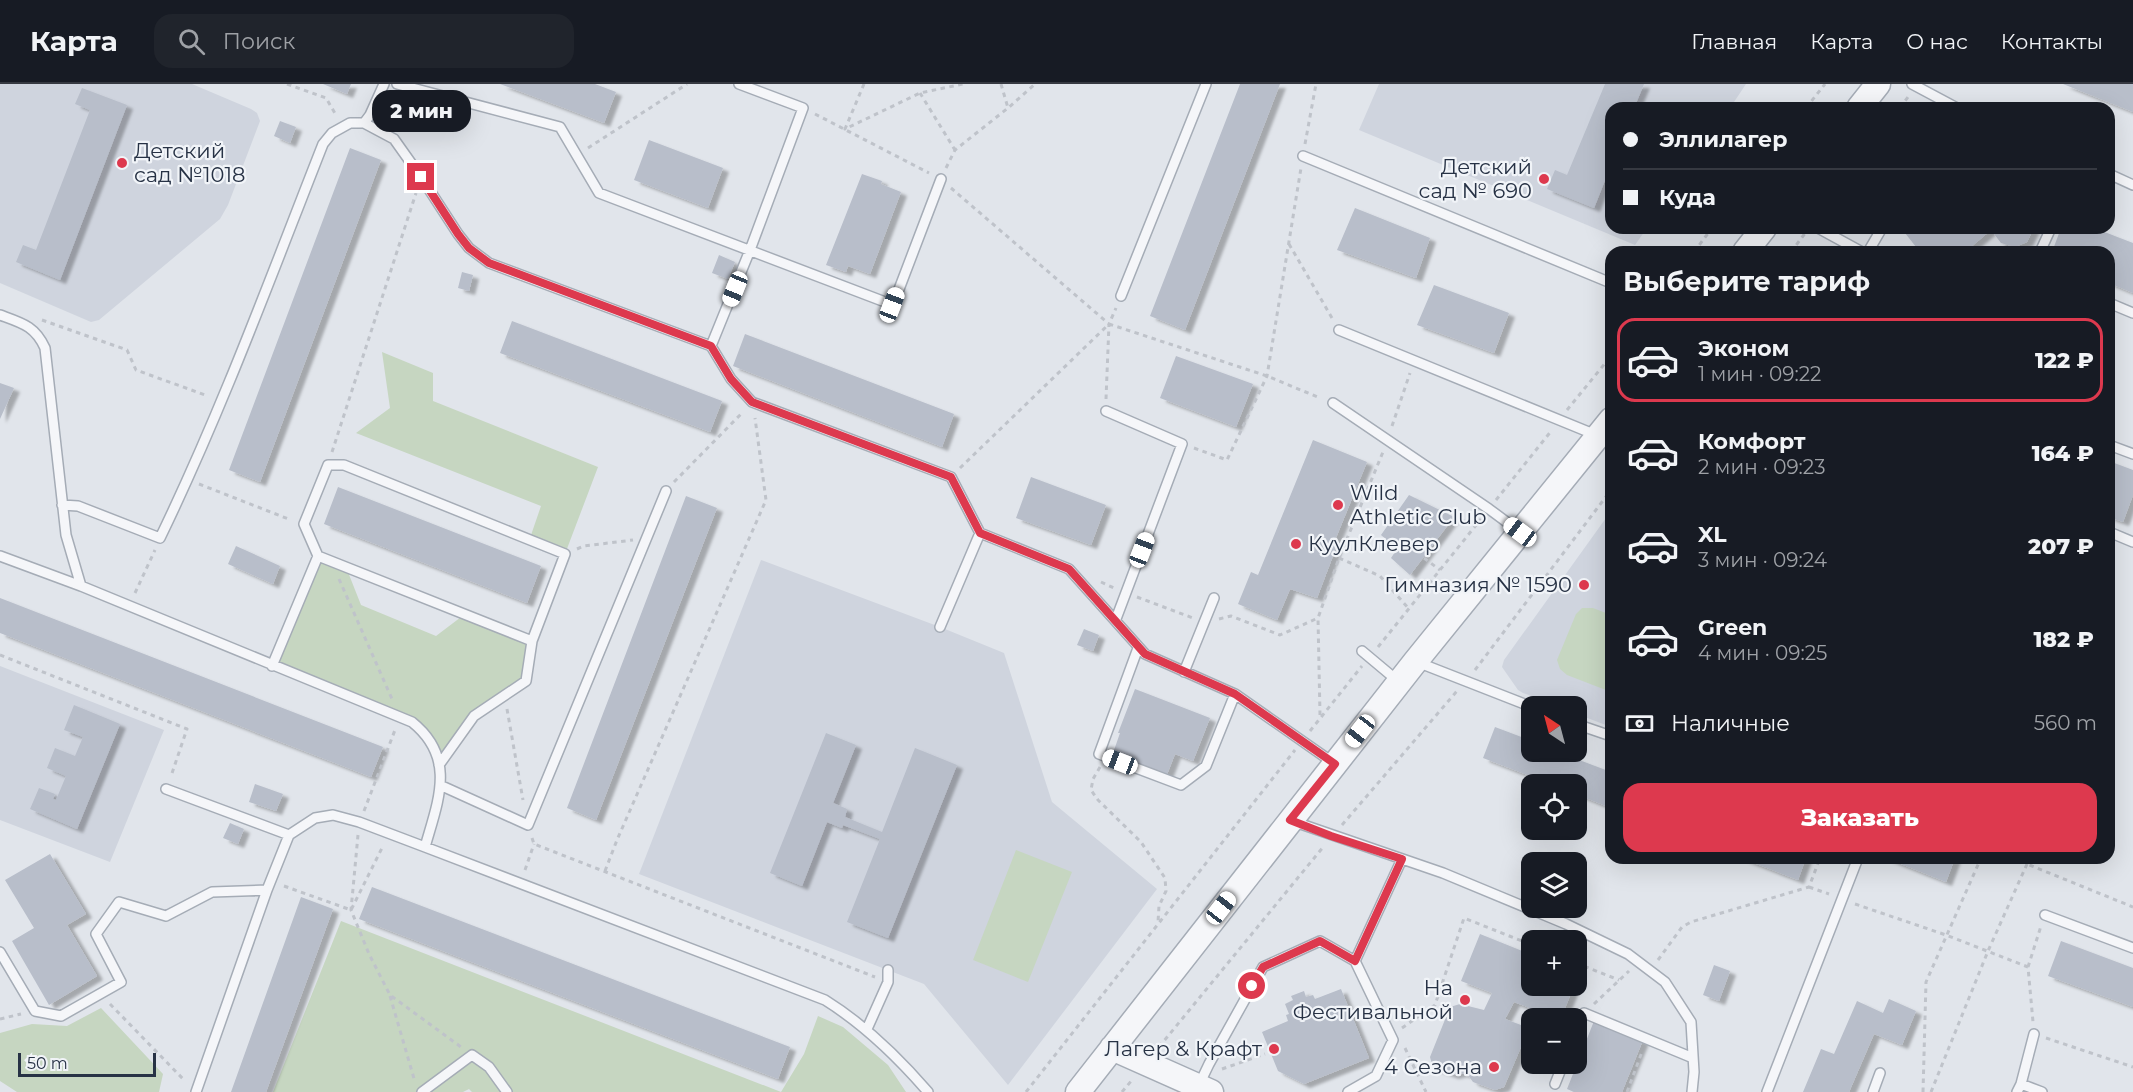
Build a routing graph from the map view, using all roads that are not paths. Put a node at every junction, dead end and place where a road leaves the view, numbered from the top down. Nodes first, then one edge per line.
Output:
1 (384, 84) edge
2 (397, 84) edge
3 (739, 84) edge
4 (1206, 84) edge
5 (1878, 84) edge
6 (1912, 84) edge
7 (1864, 102) edge
8 (1944, 102) edge
9 (363, 123) junction
10 (1303, 156) road end
11 (2115, 177) edge
12 (941, 179) road end
13 (2133, 185) edge
14 (1759, 234) edge
15 (1829, 234) edge
16 (1750, 246) edge
17 (1851, 246) edge
18 (750, 250) junction
19 (1605, 281) edge
20 (1121, 296) dead end
21 (2115, 306) edge
22 (2133, 313) edge
23 (0, 315) edge
24 (1340, 330) road end
25 (711, 346) junction
26 (1333, 403) road end
27 (1106, 411) road end
28 (1605, 428) edge
29 (2115, 447) edge
30 (2133, 454) edge
31 (666, 491) road end
32 (62, 504) junction
33 (1520, 532) junction
34 (980, 533) junction
35 (2115, 534) edge
36 (2133, 542) edge
37 (0, 556) edge
38 (318, 556) junction
39 (81, 586) junction
40 (1214, 598) dead end
41 (1116, 620) junction
42 (940, 627) dead end
43 (532, 641) junction
44 (1138, 648) junction
45 (1365, 654) road end
46 (1415, 662) junction
47 (273, 666) junction
48 (1184, 672) junction
49 (1399, 682) junction
50 (1235, 694) junction
51 (1521, 703) edge
52 (1587, 728) edge
53 (1605, 734) edge
54 (1335, 764) junction
55 (439, 765) junction
56 (442, 786) junction
57 (166, 789) road end
58 (1290, 820) junction
59 (289, 835) junction
60 (425, 847) junction
61 (1402, 859) junction
62 (1856, 864) edge
63 (269, 886) junction
64 (2045, 915) road end
65 (2133, 948) edge
66 (0, 952) edge
67 (1355, 961) junction
68 (888, 970) dead end
69 (1587, 1014) edge
70 (867, 1029) junction
71 (2034, 1034) road end
72 (1112, 1048) junction
73 (1693, 1058) junction
74 (1880, 1073) dead end
75 (1559, 1074) edge
76 (1555, 1084) dead end
77 (2019, 1088) edge
78 (1202, 1090) edge
79 (196, 1092) edge
80 (420, 1092) edge
81 (507, 1092) edge
82 (928, 1092) edge
83 (1078, 1092) edge
84 (1348, 1092) edge
85 (1692, 1092) edge
86 (1767, 1092) edge
87 (1873, 1092) edge
88 (2042, 1092) edge

1 - 9 lane
2 - 18 lane
3 - 18 lane
4 - 20 lane
5 - 7 street
6 - 8 lane
9 - 25 lane
9 - 32 lane
10 - 19 lane
11 - 13 lane
12 - 18 lane
14 - 16 street
15 - 17 lane
18 - 25 lane
21 - 22 lane
23 - 32 lane
24 - 28 lane
25 - 34 lane
26 - 33 lane
27 - 41 lane
28 - 33 street
29 - 30 lane
31 - 56 lane
32 - 39 lane
33 - 46 street
34 - 41 lane
34 - 42 lane
35 - 36 lane
37 - 39 lane
38 - 43 lane
38 - 43 lane
38 - 47 lane
39 - 47 lane
40 - 48 lane
41 - 44 lane
43 - 55 lane
44 - 48 lane
44 - 50 lane
45 - 49 lane
46 - 49 street
46 - 51 lane
47 - 55 lane
48 - 50 lane
49 - 54 street
50 - 54 lane
52 - 53 lane
54 - 58 street
55 - 56 lane
56 - 60 lane
57 - 59 lane
58 - 61 lane
58 - 72 street
59 - 60 lane
59 - 63 lane
60 - 70 lane
61 - 67 lane
61 - 73 lane
62 - 86 lane
63 - 66 lane
63 - 79 lane
64 - 65 lane
67 - 78 lane
67 - 84 lane
68 - 70 lane
69 - 73 lane
70 - 82 lane
71 - 77 lane
72 - 78 street
72 - 83 street
73 - 85 lane
74 - 87 lane
75 - 76 lane
77 - 88 lane
80 - 81 lane

